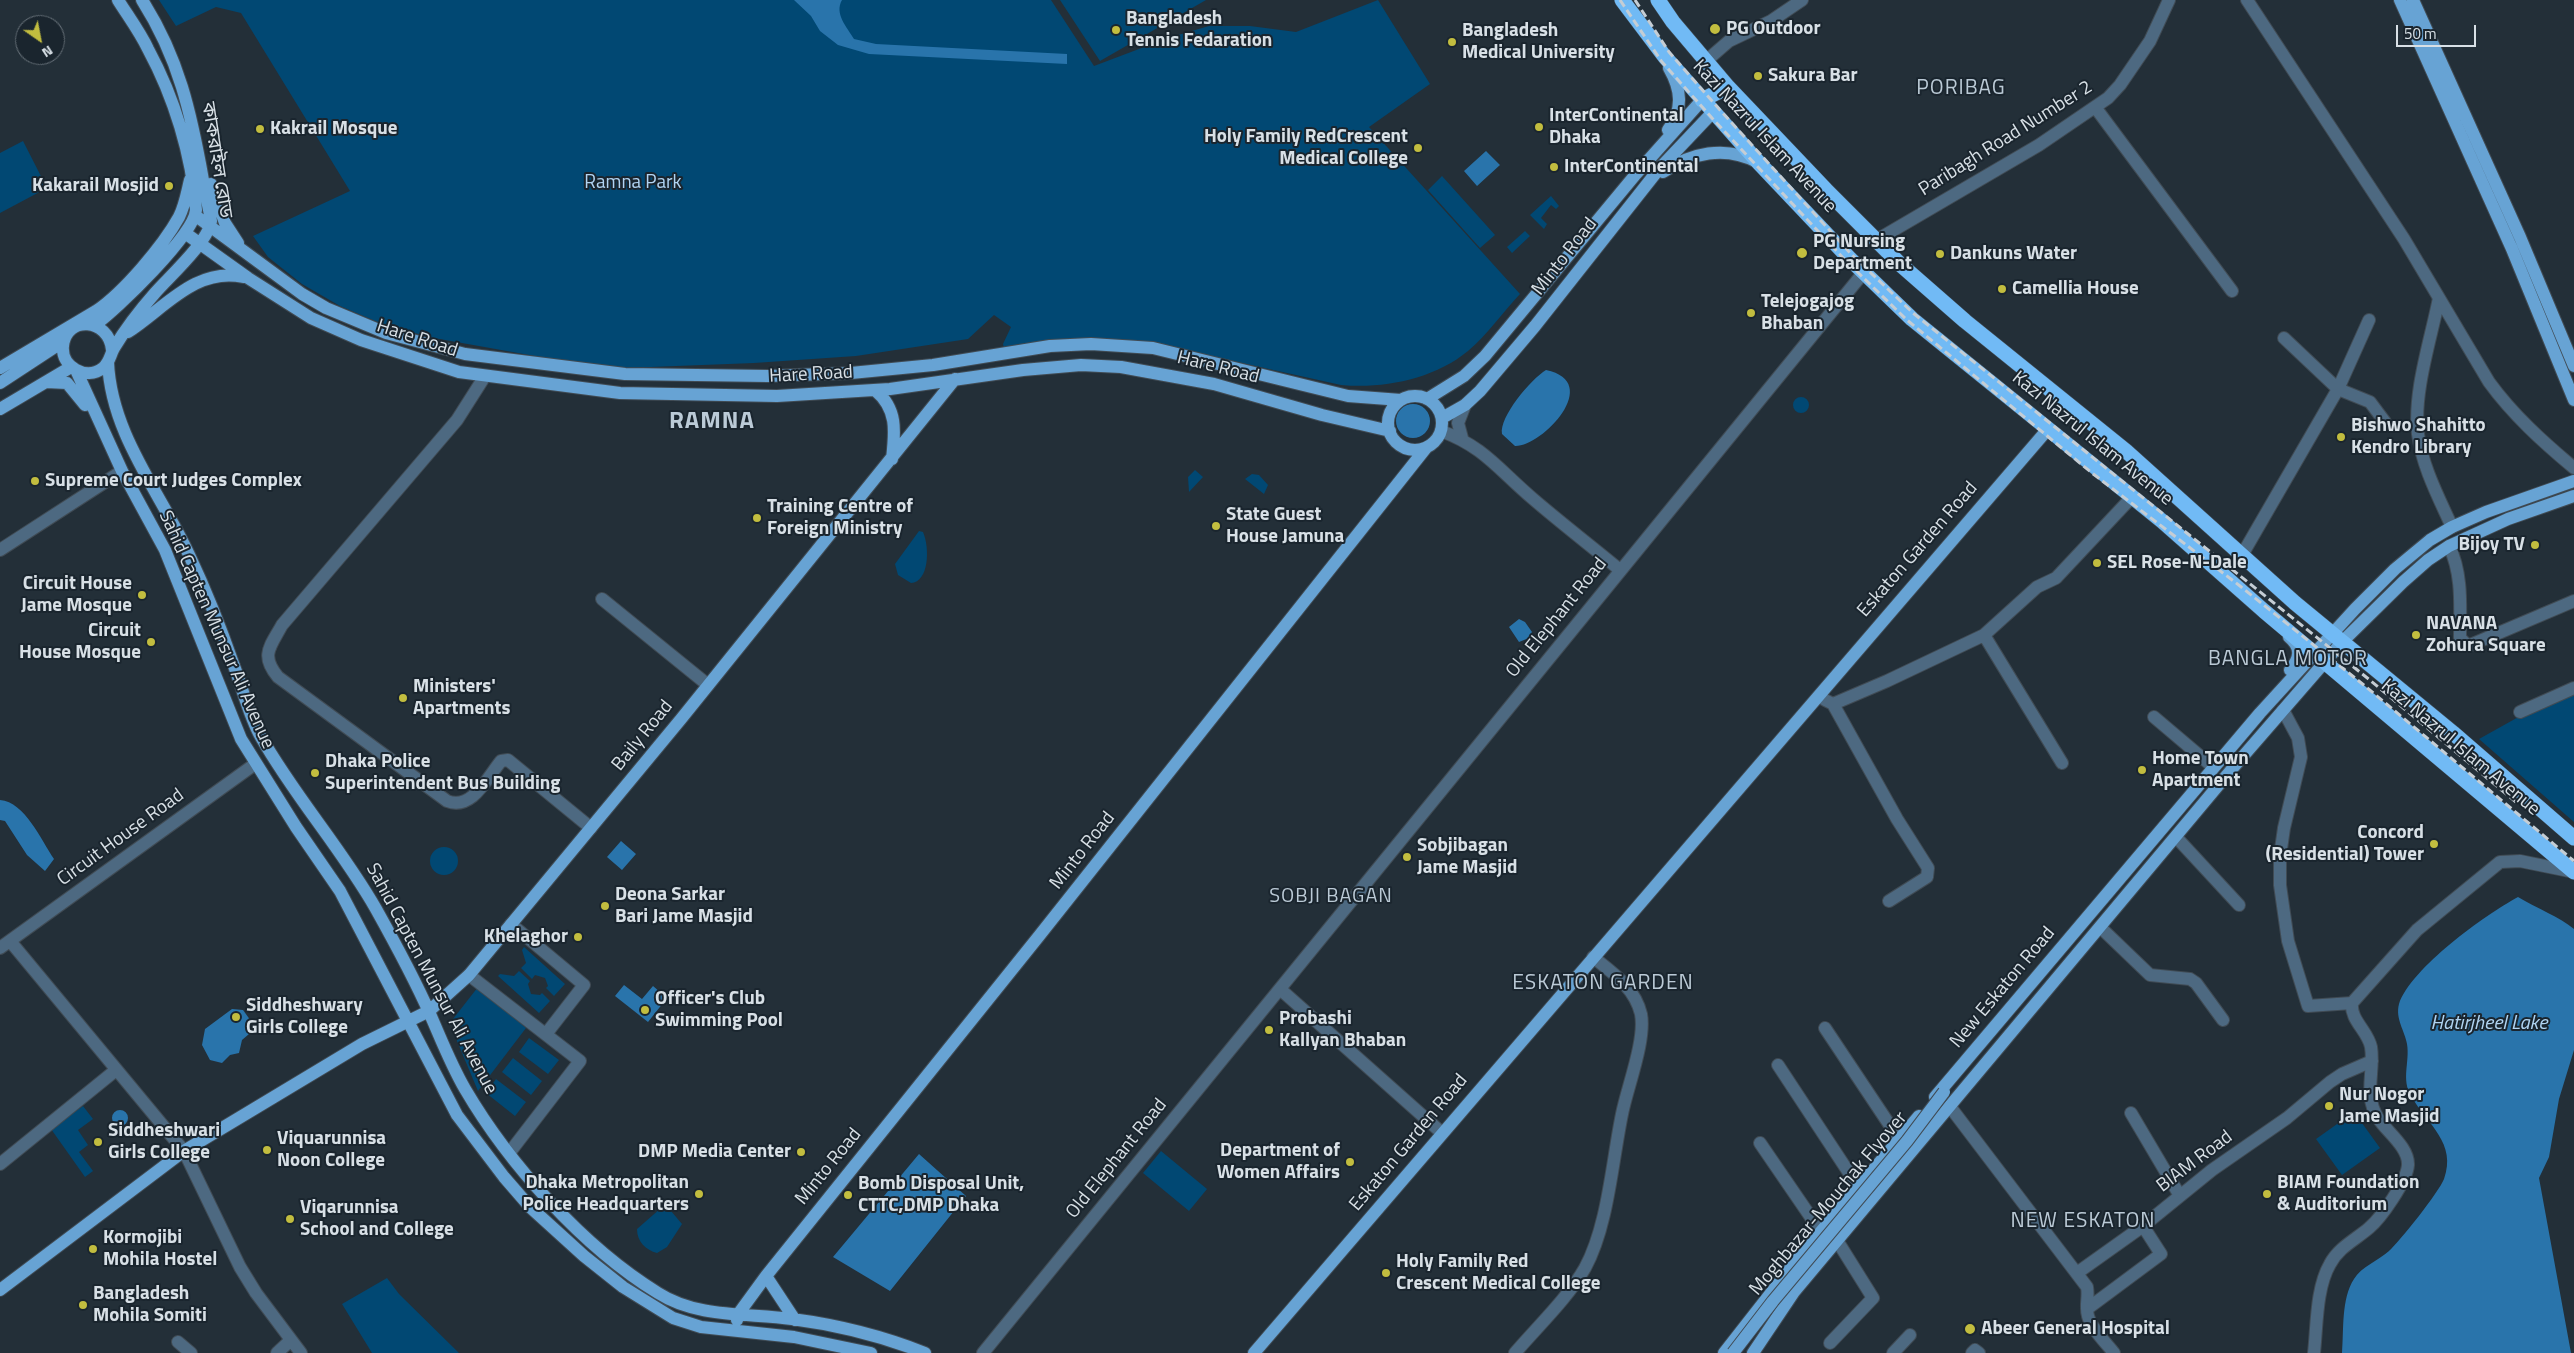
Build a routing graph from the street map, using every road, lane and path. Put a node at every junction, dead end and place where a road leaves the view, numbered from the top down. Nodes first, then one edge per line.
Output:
1 (118, 0) edge
2 (142, 0) edge
3 (1622, 0) edge
4 (1658, 0) edge
5 (1802, 0) edge
6 (2169, 0) edge
7 (2247, 0) edge
8 (2400, 0) edge
9 (2416, 3) edge
10 (1665, 57) junction
11 (1706, 61) junction
12 (1728, 87) junction
13 (1702, 100) junction
14 (2095, 108) junction
15 (1713, 112) junction
16 (200, 153) junction
17 (1759, 163) junction
18 (1636, 174) junction
19 (192, 175) junction
20 (1647, 183) junction
21 (196, 216) junction
22 (210, 227) junction
23 (185, 233) junction
24 (1875, 241) junction
25 (199, 243) junction
26 (248, 254) junction
27 (1864, 272) junction
28 (248, 278) junction
29 (2232, 291) dead end
30 (2439, 298) junction
31 (2369, 320) dead end
32 (86, 324) junction
33 (122, 336) junction
34 (2284, 338) dead end
35 (64, 341) junction
36 (110, 356) junction
37 (2574, 366) edge
38 (563, 367) junction
39 (0, 368) edge
40 (73, 369) junction
41 (485, 376) junction
42 (955, 379) junction
43 (44, 382) junction
44 (0, 383) edge
45 (559, 386) junction
46 (2338, 389) junction
47 (875, 390) junction
48 (1427, 399) junction
49 (1401, 400) junction
50 (2574, 400) edge
51 (1465, 405) junction
52 (0, 409) edge
53 (2385, 422) dead end
54 (1441, 424) junction
55 (2048, 429) junction
56 (102, 430) junction
57 (1390, 431) junction
58 (1462, 438) junction
59 (1404, 447) junction
60 (1426, 448) junction
61 (892, 459) junction
62 (2574, 468) edge
63 (122, 472) junction
64 (1407, 472) junction
65 (2574, 481) edge
66 (2574, 496) edge
67 (2132, 497) junction
68 (2452, 527) junction
69 (2449, 546) junction
70 (0, 550) edge
71 (2242, 555) junction
72 (1620, 570) junction
73 (602, 599) dead end
74 (2574, 601) edge
75 (2264, 611) junction
76 (1984, 635) junction
77 (2338, 636) junction
78 (2320, 656) junction
79 (2303, 664) junction
80 (2315, 674) junction
81 (708, 685) junction
82 (2574, 688) edge
83 (1818, 696) junction
84 (1833, 704) junction
85 (2282, 710) junction
86 (2520, 712) dead end
87 (2260, 713) junction
88 (2154, 717) dead end
89 (2062, 763) dead end
90 (255, 764) junction
91 (2214, 767) junction
92 (591, 828) junction
93 (2176, 837) junction
94 (2574, 838) edge
95 (2574, 872) edge
96 (2124, 873) junction
97 (2137, 884) junction
98 (1889, 900) dead end
99 (2239, 905) dead end
100 (512, 924) junction
101 (2100, 926) junction
102 (5, 945) edge
103 (1593, 958) junction
104 (469, 975) junction
105 (1280, 989) junction
106 (2352, 1003) junction
107 (429, 1011) junction
108 (2223, 1020) dead end
109 (408, 1021) junction
110 (1825, 1028) dead end
111 (546, 1034) junction
112 (2372, 1061) junction
113 (1778, 1065) dead end
114 (116, 1070) junction
115 (2351, 1070) junction
116 (2370, 1076) junction
117 (1952, 1079) junction
118 (1951, 1108) junction
119 (2131, 1112) dead end
120 (1442, 1133) junction
121 (1899, 1139) junction
122 (1760, 1143) dead end
123 (184, 1151) junction
124 (510, 1152) junction
125 (0, 1164) edge
126 (1859, 1188) junction
127 (2180, 1196) junction
128 (2143, 1226) junction
129 (1821, 1232) junction
130 (1838, 1242) junction
131 (595, 1245) junction
132 (1805, 1250) junction
133 (584, 1256) junction
134 (1819, 1264) junction
135 (2077, 1274) junction
136 (766, 1276) junction
137 (0, 1290) edge
138 (1794, 1292) junction
139 (2087, 1309) junction
140 (739, 1313) junction
141 (795, 1320) junction
142 (734, 1331) junction
143 (1910, 1335) dead end
144 (291, 1340) junction
145 (178, 1342) dead end
146 (1830, 1343) dead end
147 (191, 1353) edge
148 (277, 1353) edge
149 (302, 1353) edge
150 (871, 1353) edge
151 (925, 1353) edge
152 (983, 1353) edge
153 (1254, 1353) edge
154 (1515, 1353) edge
155 (1724, 1353) edge
156 (1733, 1353) edge
157 (1742, 1353) edge
158 (1753, 1353) edge
159 (1893, 1353) edge
160 (1972, 1353) edge
161 (1979, 1353) edge
162 (2114, 1353) edge
163 (2314, 1353) edge

1 - 19 main road, কাকরাইল রোড
2 - 16 main road
3 - 10 highway, Kazi Nazrul Islam Avenue
4 - 11 highway, Kazi Nazrul Islam Avenue
5 - 11 street
6 - 14 street, Paribagh Road Number 2
7 - 30 street
8 - 50 main road
9 - 37 main road
10 - 13 highway, Kazi Nazrul Islam Avenue
10 - 18 main road
11 - 12 highway, Kazi Nazrul Islam Avenue
12 - 13 highway
12 - 15 highway
12 - 24 highway, Kazi Nazrul Islam Avenue
13 - 15 highway, Kazi Nazrul Islam Avenue
13 - 18 main road, Minto Road
14 - 24 street, Paribagh Road Number 2
14 - 29 street
15 - 17 highway, Kazi Nazrul Islam Avenue
15 - 20 main road, Minto Road
16 - 22 main road, কাকরাইল রোড
16 - 26 main road
17 - 20 main road
17 - 27 highway, Kazi Nazrul Islam Avenue
18 - 48 main road, Minto Road
19 - 21 main road, কাকরাইল রোড
19 - 32 main road
20 - 51 main road, Minto Road
21 - 22 main road
21 - 23 main road, কাকরাইল রোড
22 - 25 main road, কাকরাইল রোড
22 - 26 main road
23 - 25 main road, Hare Road
23 - 32 main road, কাকরাইল রোড
24 - 71 highway, Kazi Nazrul Islam Avenue
25 - 28 main road, Hare Road
25 - 33 main road, কাকরাইল রোড
26 - 38 main road
27 - 55 highway, Kazi Nazrul Islam Avenue
27 - 72 street, Old Elephant Road
28 - 33 main road
28 - 41 main road, Hare Road
30 - 62 street
30 - 68 street
31 - 46 street
32 - 35 main road
32 - 36 main road
32 - 39 main road
33 - 36 main road, কাকরাইল রোড
34 - 46 street
35 - 40 main road
35 - 44 main road
36 - 40 main road
36 - 107 main road, Sahid Capten Munsur Ali Avenue
38 - 45 main road
38 - 49 main road
40 - 43 main road
40 - 56 main road, Sahid Capten Munsur Ali Avenue
41 - 45 main road, Hare Road
41 - 92 street
42 - 47 main road, Hare Road
42 - 57 main road, Hare Road
42 - 61 main road, Baily Road
43 - 52 main road
43 - 56 main road
45 - 47 main road, Hare Road
46 - 53 street
46 - 71 street
47 - 61 main road
48 - 49 main road
48 - 54 main road
49 - 57 main road
51 - 54 main road, Minto Road
51 - 58 street
54 - 58 street
54 - 60 main road
55 - 67 highway, Kazi Nazrul Islam Avenue
55 - 83 main road, Eskaton Garden Road
56 - 63 main road, Sahid Capten Munsur Ali Avenue
57 - 59 main road
58 - 72 street
59 - 60 main road
59 - 64 main road
60 - 64 main road, Minto Road
61 - 81 main road, Baily Road
63 - 70 street
63 - 90 main road, Sahid Capten Munsur Ali Avenue
64 - 136 main road, Minto Road
65 - 68 main road
66 - 69 main road
67 - 75 highway, Kazi Nazrul Islam Avenue
67 - 76 street
68 - 77 main road
69 - 74 street
69 - 77 main road
71 - 77 highway, Kazi Nazrul Islam Avenue
72 - 105 street, Old Elephant Road
73 - 81 street
75 - 78 highway, Kazi Nazrul Islam Avenue
75 - 87 main road
76 - 84 street
76 - 89 street
77 - 78 main road
77 - 94 highway, Kazi Nazrul Islam Avenue
78 - 79 main road, New Eskaton Road
78 - 80 main road, New Eskaton Road
78 - 95 highway, Kazi Nazrul Islam Avenue
79 - 80 main road
79 - 87 main road, New Eskaton Road
80 - 85 main road, New Eskaton Road
81 - 92 main road, Baily Road
82 - 86 street
83 - 84 street
83 - 103 main road, Eskaton Garden Road
84 - 98 street
85 - 93 main road, New Eskaton Road
85 - 106 street
87 - 91 main road, New Eskaton Road
88 - 91 street
90 - 102 street, Circuit House Road
90 - 109 main road, Sahid Capten Munsur Ali Avenue
91 - 96 main road, New Eskaton Road
92 - 100 main road, Baily Road
93 - 97 main road, New Eskaton Road
93 - 99 street
95 - 106 street
96 - 97 main road
96 - 117 main road, New Eskaton Road
97 - 101 main road, New Eskaton Road
100 - 104 main road, Baily Road
100 - 111 street
101 - 108 street
101 - 118 main road, New Eskaton Road
102 - 114 street, Circuit House Road
103 - 120 main road, Eskaton Garden Road
103 - 154 street
104 - 107 main road, Baily Road
104 - 111 street
105 - 120 street
105 - 152 street, Old Elephant Road
106 - 112 street
107 - 109 main road, Baily Road
107 - 124 main road, Sahid Capten Munsur Ali Avenue
109 - 123 main road, Baily Road
109 - 133 main road, Sahid Capten Munsur Ali Avenue
110 - 121 street
111 - 124 street
112 - 115 street, BIAM Road
112 - 116 street
113 - 126 street
114 - 123 street, Circuit House Road
114 - 125 street
115 - 116 street
115 - 127 street, BIAM Road
116 - 163 street
117 - 121 main road, New Eskaton Road
117 - 156 main road, Moghbazar-Mouchak Flyover, bridge
118 - 130 main road, New Eskaton Road
118 - 135 street
119 - 127 street
120 - 153 main road, Eskaton Garden Road
121 - 126 main road, New Eskaton Road
122 - 129 street
123 - 137 main road, Baily Road
123 - 144 street, Circuit House Road
124 - 131 main road, Sahid Capten Munsur Ali Avenue
126 - 129 main road, New Eskaton Road
127 - 128 street, BIAM Road
128 - 135 street, BIAM Road
128 - 139 street
129 - 132 main road, New Eskaton Road
130 - 134 main road, New Eskaton Road
130 - 146 street
131 - 133 main road
131 - 140 main road, Sahid Capten Munsur Ali Avenue
132 - 134 main road
132 - 155 main road, New Eskaton Road
133 - 142 main road, Sahid Capten Munsur Ali Avenue
134 - 138 main road, New Eskaton Road
135 - 139 street
136 - 140 main road, Minto Road
136 - 141 main road
138 - 157 main road
138 - 158 main road, New Eskaton Road
139 - 162 street
140 - 141 main road, Sahid Capten Munsur Ali Avenue
140 - 142 main road
141 - 151 main road, Sahid Capten Munsur Ali Avenue
142 - 150 main road, Sahid Capten Munsur Ali Avenue
143 - 159 street
144 - 148 street
144 - 149 street, Circuit House Road
145 - 147 street
160 - 161 street

